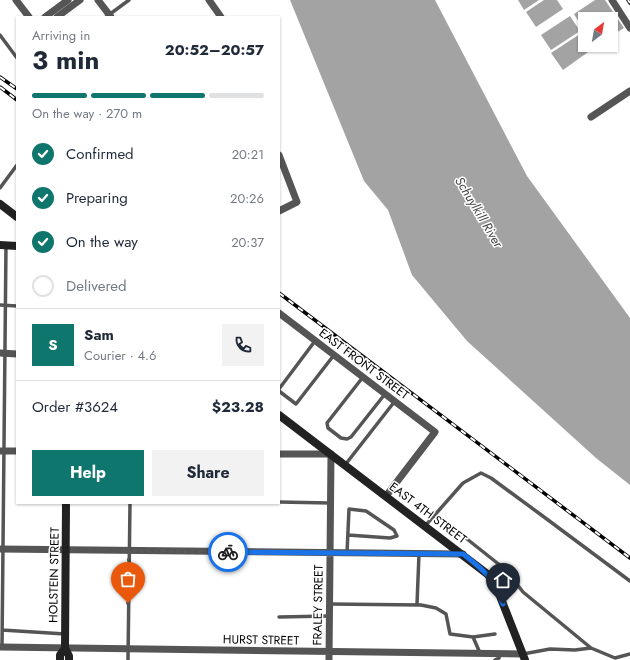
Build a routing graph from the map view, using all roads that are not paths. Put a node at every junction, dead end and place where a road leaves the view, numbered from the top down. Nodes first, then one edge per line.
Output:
1 (16, 0) edge
2 (68, 0) edge
3 (80, 0) edge
4 (98, 0) edge
5 (128, 0) edge
6 (209, 0) edge
7 (612, 0) edge
8 (28, 16) edge
9 (46, 16) edge
10 (58, 16) edge
11 (109, 16) edge
12 (220, 16) edge
13 (630, 28) edge
14 (0, 35) edge
15 (16, 57) edge
16 (630, 91) edge
17 (591, 117) dead end
18 (280, 161) edge
19 (16, 166) edge
20 (282, 172) edge
21 (0, 188) edge
22 (0, 204) edge
23 (280, 210) edge
24 (16, 216) edge
25 (3, 245) edge
26 (16, 246) edge
27 (0, 305) edge
28 (5, 306) junction
29 (16, 306) edge
30 (280, 314) edge
31 (315, 341) junction
32 (2, 353) edge
33 (16, 354) edge
34 (334, 355) junction
35 (363, 377) junction
36 (280, 389) edge
37 (280, 391) edge
38 (385, 394) junction
39 (395, 402) junction
40 (2, 403) edge
41 (280, 416) edge
42 (2, 451) edge
43 (16, 451) edge
44 (280, 454) edge
45 (331, 454) junction
46 (345, 465) junction
47 (386, 496) junction
48 (2, 499) edge
49 (280, 502) edge
50 (330, 503) junction
51 (66, 504) edge
52 (130, 504) edge
53 (425, 526) junction
54 (348, 535) junction
55 (467, 539) dead end
56 (1, 549) edge
57 (66, 550) junction
58 (129, 551) junction
59 (330, 553) junction
60 (347, 553) junction
61 (419, 554) junction
62 (463, 554) junction
63 (630, 582) edge
64 (329, 604) junction
65 (418, 604) junction
66 (279, 616) dead end
67 (329, 616) junction
68 (2, 630) junction
69 (65, 634) junction
70 (495, 634) dead end
71 (473, 637) junction
72 (1, 647) edge
73 (65, 648) junction
74 (591, 648) junction
75 (128, 649) junction
76 (329, 652) junction
77 (480, 653) junction
78 (500, 654) junction
79 (630, 654) edge
80 (412, 656) edge
81 (624, 656) junction
82 (524, 657) edge
83 (60, 660) edge
84 (69, 660) edge
85 (128, 660) edge
86 (329, 660) edge
87 (495, 660) edge
88 (626, 660) edge

1 - 8 street
2 - 9 street
3 - 10 street
4 - 11 street
5 - 11 lane
6 - 12 street
7 - 13 street
14 - 15 lane
16 - 17 street
18 - 20 street
19 - 21 lane
20 - 23 street
22 - 24 main road
25 - 26 main road
25 - 28 lane
27 - 28 lane
28 - 29 lane
28 - 32 lane
30 - 31 street, EAST FRONT STREET
31 - 34 street, EAST FRONT STREET
31 - 36 lane
32 - 33 street
32 - 40 lane
34 - 35 street, EAST FRONT STREET
34 - 37 lane
35 - 38 street, EAST FRONT STREET
35 - 38 lane
38 - 39 street, EAST FRONT STREET
39 - 46 lane
39 - 47 street, EAST FRONT STREET
40 - 42 lane
41 - 45 main road, EAST 4TH STREET
42 - 43 street
42 - 48 lane
44 - 45 street
45 - 46 main road, EAST 4TH STREET
45 - 50 street, FRALEY STREET
46 - 47 main road, EAST 4TH STREET
47 - 53 main road, EAST 4TH STREET
48 - 56 lane
49 - 50 lane
50 - 59 street, FRALEY STREET
51 - 57 main road, HOLSTEIN STREET
52 - 58 lane
53 - 62 main road, EAST 4TH STREET
53 - 63 lane
54 - 54 lane
54 - 60 lane
55 - 74 lane
56 - 57 street
56 - 68 lane
57 - 58 street
57 - 69 main road, HOLSTEIN STREET
58 - 59 street
58 - 75 lane
59 - 60 street
59 - 64 street, FRALEY STREET
60 - 61 street
61 - 62 street
61 - 65 lane
62 - 82 main road, EAST 4TH STREET
64 - 65 lane
64 - 67 street, FRALEY STREET
65 - 71 lane
66 - 67 lane
67 - 76 street, FRALEY STREET
68 - 69 lane
68 - 72 lane
69 - 73 main road, HOLSTEIN STREET
70 - 71 lane
71 - 77 lane
72 - 73 street, HURST STREET
73 - 75 street, HURST STREET
73 - 83 main road, HOLSTEIN STREET
73 - 84 main road, HOLSTEIN STREET
74 - 81 lane
74 - 82 lane
75 - 76 street, HURST STREET
75 - 85 lane
76 - 80 street, HURST STREET
76 - 86 street, FRALEY STREET
77 - 78 street, HURST STREET
77 - 80 street, HURST STREET
78 - 82 street, HURST STREET
78 - 87 lane
79 - 81 lane
81 - 88 lane

